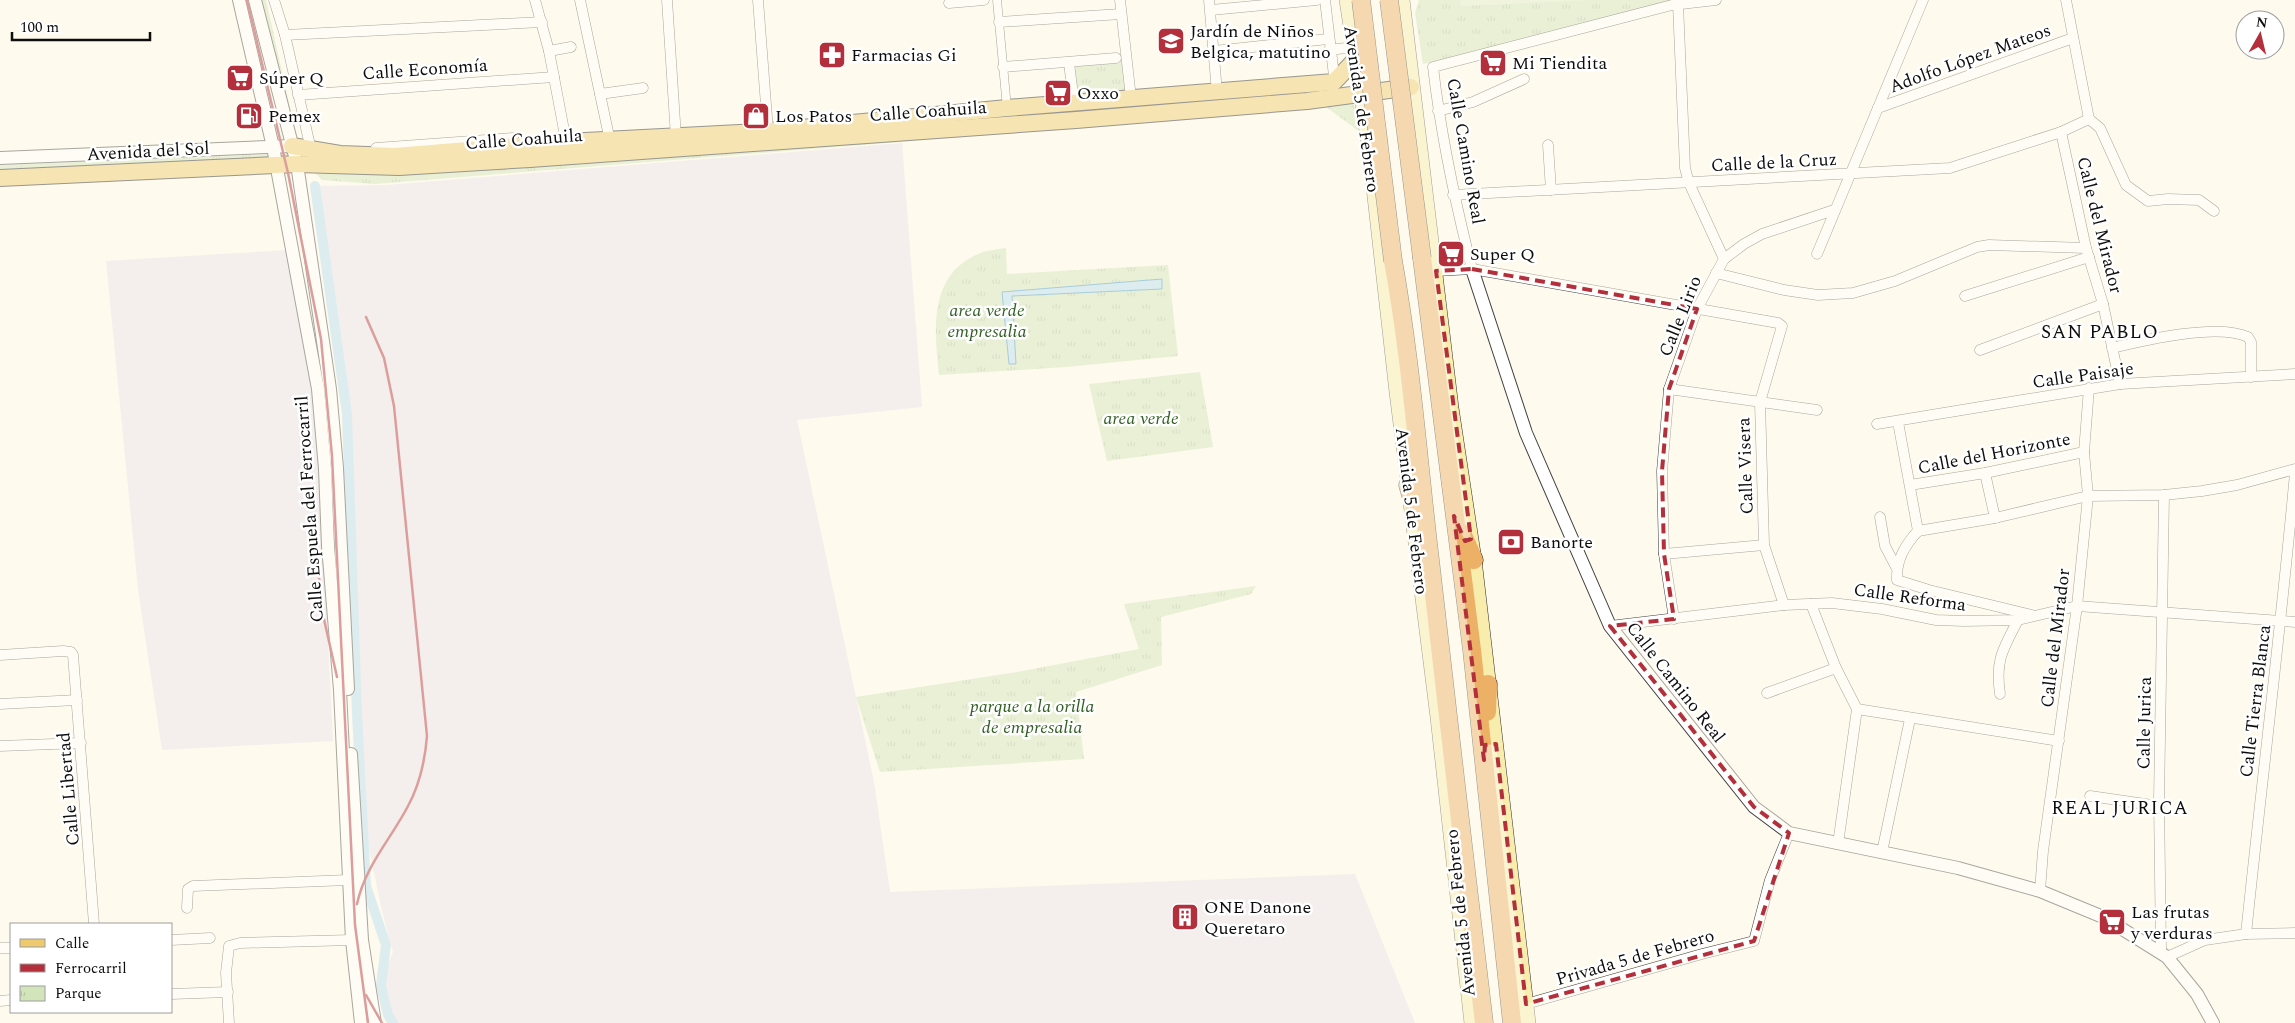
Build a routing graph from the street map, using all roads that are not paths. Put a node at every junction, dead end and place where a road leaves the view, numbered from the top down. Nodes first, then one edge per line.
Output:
1 (239, 0) edge
2 (256, 0) edge
3 (274, 0) edge
4 (536, 0) edge
5 (580, 0) edge
6 (667, 0) edge
7 (758, 0) edge
8 (984, 0) edge
9 (998, 0) edge
10 (1120, 0) edge
11 (1317, 0) edge
12 (1325, 0) edge
13 (1347, 0) edge
14 (1361, 0) edge
15 (1389, 0) edge
16 (1397, 0) edge
17 (1402, 0) edge
18 (1408, 0) edge
19 (1715, 0) edge
20 (1923, 0) edge
21 (2066, 0) edge
22 (949, 3) dead end
23 (1678, 4) junction
24 (1210, 5) edge
25 (1120, 14) junction
26 (1398, 20) junction
27 (542, 22) junction
28 (999, 22) junction
29 (286, 35) junction
30 (2074, 38) junction
31 (1329, 45) junction
32 (571, 47) dead end
33 (549, 50) junction
34 (1214, 51) junction
35 (1355, 53) junction
36 (1116, 58) dead end
37 (1068, 63) junction
38 (1003, 67) junction
39 (554, 76) junction
40 (1524, 79) dead end
41 (1411, 87) junction
42 (643, 88) dead end
43 (1335, 90) junction
44 (1216, 92) junction
45 (1361, 93) junction
46 (600, 94) junction
47 (298, 95) junction
48 (1131, 98) junction
49 (1074, 103) junction
50 (1007, 108) junction
51 (1878, 108) junction
52 (1438, 110) junction
53 (2089, 119) junction
54 (768, 131) junction
55 (2061, 132) junction
56 (676, 136) junction
57 (610, 141) junction
58 (566, 144) junction
59 (1548, 145) dead end
60 (273, 146) junction
61 (292, 146) junction
62 (311, 150) junction
63 (0, 158) edge
64 (339, 160) junction
65 (297, 164) junction
66 (276, 166) junction
67 (1850, 174) junction
68 (0, 178) edge
69 (1689, 183) junction
70 (1550, 190) junction
71 (1453, 195) junction
72 (1834, 210) junction
73 (2214, 211) dead end
74 (2088, 253) junction
75 (1817, 254) dead end
76 (1724, 259) junction
77 (1472, 269) junction
78 (1436, 271) junction
79 (1716, 273) junction
80 (1965, 296) dead end
81 (2103, 304) junction
82 (1697, 309) junction
83 (2112, 348) junction
84 (1980, 350) dead end
85 (2295, 374) edge
86 (2251, 377) junction
87 (2120, 384) junction
88 (2089, 388) junction
89 (1669, 389) junction
90 (1760, 402) junction
91 (1816, 410) dead end
92 (1898, 422) junction
93 (1877, 424) dead end
94 (2084, 452) junction
95 (2295, 471) edge
96 (1985, 473) junction
97 (1408, 485) junction
98 (1910, 485) junction
99 (2164, 495) junction
100 (2088, 496) junction
101 (1454, 516) junction
102 (1880, 517) dead end
103 (1995, 518) junction
104 (1918, 531) junction
105 (1764, 545) junction
106 (1664, 554) junction
107 (1429, 558) junction
108 (1474, 560) junction
109 (1896, 567) junction
110 (1812, 604) junction
111 (1784, 605) junction
112 (2076, 606) junction
113 (2163, 612) junction
114 (2032, 615) junction
115 (1674, 619) junction
116 (2018, 620) junction
117 (2282, 622) junction
118 (2295, 622) edge
119 (1610, 626) junction
120 (0, 655) edge
121 (1836, 668) junction
122 (1488, 684) junction
123 (1768, 693) dead end
124 (2000, 694) dead end
125 (77, 700) junction
126 (0, 704) edge
127 (1857, 710) junction
128 (1910, 719) junction
129 (2058, 741) junction
130 (81, 744) junction
131 (1452, 744) junction
132 (0, 746) edge
133 (1484, 760) junction
134 (2090, 796) dead end
135 (2159, 806) junction
136 (1449, 820) junction
137 (1789, 833) junction
138 (1838, 844) junction
139 (1882, 852) junction
140 (348, 880) junction
141 (2040, 891) junction
142 (187, 908) dead end
143 (94, 923) edge
144 (2295, 933) edge
145 (2246, 934) junction
146 (210, 938) dead end
147 (172, 940) edge
148 (352, 940) junction
149 (2164, 954) junction
150 (228, 992) junction
151 (172, 994) edge
152 (1526, 1004) junction
153 (229, 1023) edge
154 (361, 1023) edge
155 (375, 1023) edge
156 (1472, 1023) edge
157 (1484, 1023) edge
158 (1512, 1023) edge
159 (1528, 1023) edge
160 (2213, 1023) edge

1 - 60 street, Calle Espuela del Ferrocarril
2 - 61 street, Calle Espuela del Ferrocarril
3 - 29 street
4 - 27 street
5 - 46 street
6 - 56 street
7 - 54 street
8 - 22 street
9 - 28 street
10 - 25 street
11 - 24 street
12 - 31 street
13 - 35 main road, Avenida 5 de Febrero
14 - 107 highway, Avenida 5 de Febrero, bridge
15 - 26 highway, bridge
16 - 26 highway
17 - 26 main road
18 - 26 street
19 - 23 street
20 - 51 street
21 - 30 street
23 - 52 street, Calle Camino Real
23 - 69 street
24 - 34 street
25 - 28 street
25 - 48 street
26 - 41 main road
26 - 101 highway, bridge
27 - 29 street
27 - 33 street
28 - 38 street
29 - 47 street
30 - 51 street, Adolfo López Mateos
30 - 53 street
31 - 34 street
31 - 35 street
31 - 43 street
32 - 33 street
33 - 39 street
34 - 44 street
35 - 43 main road
35 - 45 main road, Avenida 5 de Febrero
36 - 37 street
37 - 38 street
37 - 49 street
38 - 50 street
39 - 47 street, Calle Economía
39 - 58 street
40 - 52 street
41 - 45 main road, Calle Coahuila
41 - 78 main road
42 - 46 street
43 - 44 main road, Calle Coahuila
43 - 45 main road, Calle Coahuila
43 - 58 main road, Calle Coahuila
44 - 48 main road, Calle Coahuila
45 - 97 main road, Avenida 5 de Febrero
46 - 57 street
47 - 62 street
48 - 49 main road, Calle Coahuila
49 - 50 main road, Calle Coahuila
50 - 54 main road, Calle Coahuila
51 - 67 street
52 - 71 street, Calle Camino Real
53 - 55 street, Calle de la Cruz
53 - 73 street
54 - 56 main road, Calle Coahuila
55 - 67 street, Calle de la Cruz
55 - 74 street, Calle del Mirador
56 - 57 main road, Calle Coahuila
57 - 58 main road, Calle Coahuila
58 - 64 main road, Calle Coahuila
59 - 70 street
60 - 61 street, Avenida del Sol
60 - 63 street, Avenida del Sol
60 - 66 street, Calle Espuela del Ferrocarril
61 - 62 main road, Calle Coahuila
61 - 65 street, Calle Espuela del Ferrocarril
62 - 64 main road, Calle Coahuila
64 - 65 main road, Calle Coahuila
65 - 66 main road, Avenida del Sol
65 - 155 street, Calle Espuela del Ferrocarril
66 - 68 main road, Avenida del Sol
66 - 140 street, Calle Espuela del Ferrocarril
67 - 69 street, Calle de la Cruz
67 - 72 street
69 - 70 street, Calle de la Cruz
69 - 76 street
70 - 71 street, Calle de la Cruz
71 - 77 street, Calle Camino Real
72 - 75 street
72 - 76 street
74 - 79 street
74 - 80 street
74 - 81 street, Calle del Mirador
76 - 79 street, Calle Lirio
77 - 78 street
77 - 82 street
77 - 119 street, Calle Camino Real
78 - 108 main road
79 - 82 street, Calle Lirio
81 - 83 street, Calle del Mirador
81 - 84 street
82 - 89 street, Calle Lirio
82 - 90 street, Calle Visera
83 - 86 street
83 - 87 street, Calle del Mirador
85 - 86 street, Calle Paisaje
86 - 87 street, Calle Paisaje
87 - 88 street, Calle Paisaje
88 - 92 street, Calle Paisaje
88 - 94 street, Calle del Mirador
89 - 90 street
89 - 106 street, Calle Lirio
90 - 91 street
90 - 105 street, Calle Visera
92 - 93 street, Calle Paisaje
92 - 98 street
94 - 96 street, Calle del Horizonte
94 - 100 street, Calle del Mirador
95 - 99 street
95 - 117 street, Calle Tierra Blanca
96 - 98 street, Calle del Horizonte
96 - 103 street
97 - 107 highway
97 - 136 main road, Avenida 5 de Febrero
98 - 104 street
99 - 100 street
99 - 113 street, Calle Jurica
100 - 103 street
100 - 112 street, Calle del Mirador
101 - 108 highway
101 - 133 highway
102 - 109 street
103 - 104 street
104 - 109 street
105 - 106 street
105 - 111 street, Calle Visera
106 - 115 street, Calle Lirio
107 - 131 highway, Avenida 5 de Febrero
108 - 122 main road
109 - 114 street
110 - 111 street, Calle Reforma
110 - 116 street, Calle Reforma
110 - 121 street
111 - 115 street, Calle Reforma
112 - 113 street, Calle Reforma
112 - 114 street, Calle Reforma
112 - 129 street, Calle del Mirador
113 - 117 street, Calle Reforma
113 - 135 street, Calle Jurica
114 - 116 street, Calle Reforma
115 - 119 street, Calle Reforma
116 - 124 street
117 - 118 street, Calle Reforma
117 - 145 street, Calle Tierra Blanca
119 - 137 street, Calle Camino Real
120 - 125 street, Calle Libertad
121 - 123 street
121 - 127 street
122 - 133 highway
122 - 152 main road
125 - 126 street
125 - 130 street, Calle Libertad
127 - 128 street
127 - 138 street
128 - 129 street
128 - 139 street
129 - 141 street, Calle del Mirador
130 - 132 street
130 - 143 street, Calle Libertad
131 - 136 highway
131 - 157 highway, Avenida 5 de Febrero
133 - 158 highway
134 - 135 street
135 - 149 street, Calle Jurica
136 - 156 main road, Avenida 5 de Febrero
137 - 138 street, Calle Camino Real
137 - 152 street, Privada 5 de Febrero
138 - 139 street, Calle Camino Real
139 - 141 street, Calle Camino Real
140 - 142 street
140 - 148 street, Calle Espuela del Ferrocarril
141 - 149 street, Calle Camino Real
144 - 145 street
145 - 149 street
146 - 147 street
148 - 150 street
148 - 154 street, Calle Espuela del Ferrocarril
149 - 160 street, Calle Camino Real
150 - 151 street
150 - 153 street
152 - 159 main road

